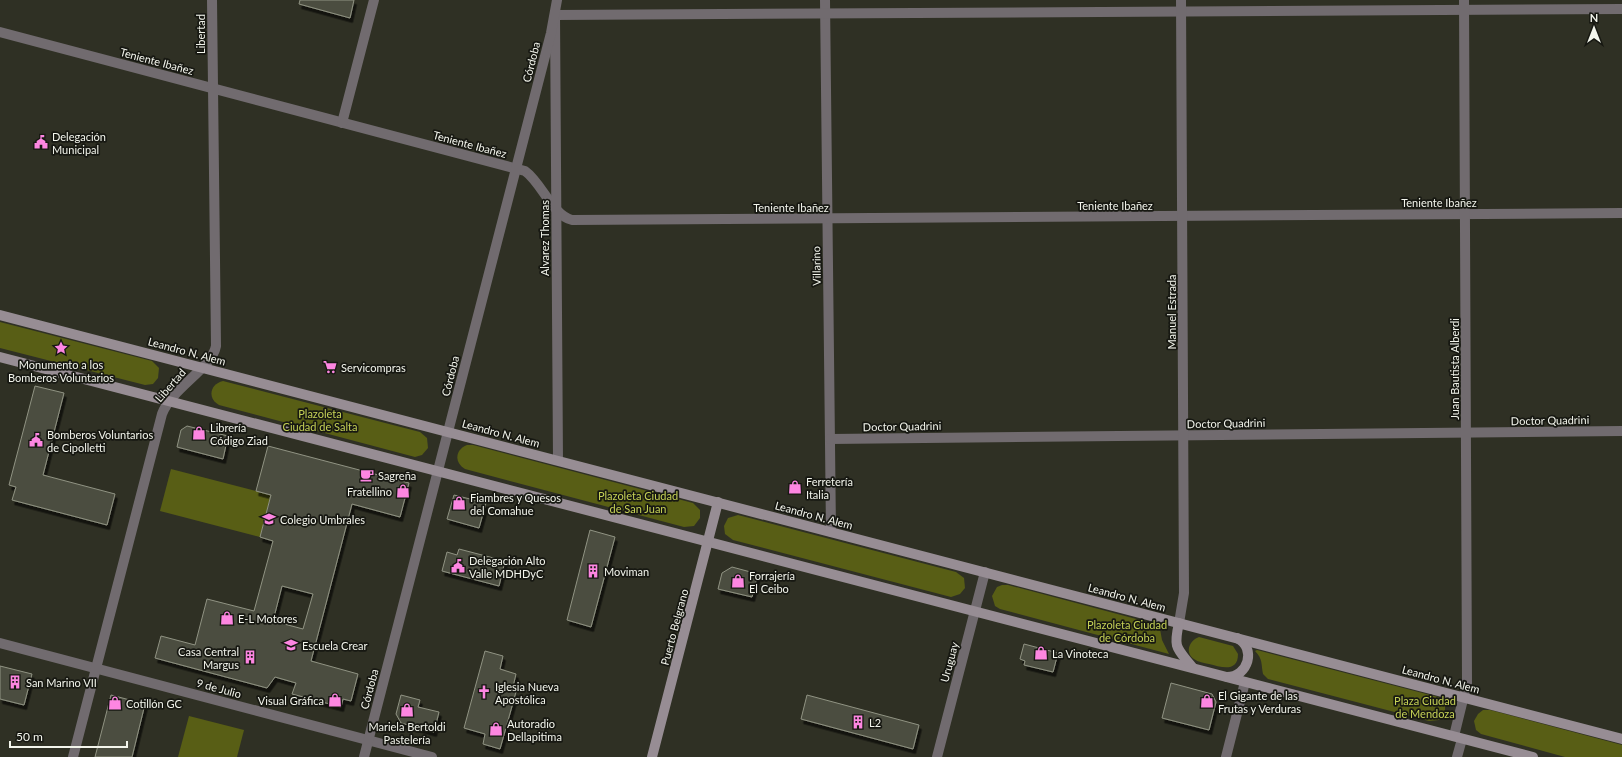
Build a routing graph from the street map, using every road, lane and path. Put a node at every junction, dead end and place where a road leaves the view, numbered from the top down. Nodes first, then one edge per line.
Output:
1 (212, 0) edge
2 (374, 0) edge
3 (557, 0) edge
4 (825, 0) edge
5 (1181, 0) edge
6 (1464, 5) edge
7 (1622, 9) edge
8 (1181, 11) junction
9 (825, 13) junction
10 (555, 15) junction
11 (0, 32) edge
12 (213, 88) junction
13 (342, 123) junction
14 (516, 169) junction
15 (556, 208) junction
16 (1622, 213) edge
17 (1465, 214) junction
18 (1182, 216) junction
19 (827, 219) junction
20 (0, 315) edge
21 (0, 357) edge
22 (202, 367) junction
23 (168, 401) junction
24 (1622, 431) edge
25 (448, 432) junction
26 (1467, 433) junction
27 (1183, 436) junction
28 (830, 439) junction
29 (558, 460) junction
30 (438, 471) junction
31 (718, 502) junction
32 (831, 532) junction
33 (708, 542) junction
34 (985, 572) junction
35 (974, 611) junction
36 (1179, 623) junction
37 (1233, 637) junction
38 (0, 643) edge
39 (96, 668) junction
40 (1192, 668) junction
41 (1223, 676) junction
42 (1245, 682) junction
43 (1464, 697) junction
44 (1458, 737) junction
45 (1622, 738) edge
46 (368, 740) junction
47 (73, 757) edge
48 (364, 757) edge
49 (432, 757) edge
50 (652, 757) edge
51 (937, 757) edge
52 (1226, 757) edge
53 (1456, 757) edge
54 (1533, 757) edge

1 - 12 street, Libertad
2 - 13 street
3 - 10 street, Córdoba
4 - 9 street, Villarino
5 - 8 street, Manuel Estrada
6 - 7 street
6 - 8 street
6 - 17 street, Juan Bautista Alberdi
8 - 9 street
8 - 18 street, Manuel Estrada
9 - 10 street
9 - 19 street, Villarino
10 - 14 street, Córdoba
10 - 15 street, Alvarez Thomas
11 - 12 street, Teniente Ibañez
12 - 13 street, Teniente Ibañez
12 - 22 street, Libertad
13 - 14 street, Teniente Ibañez
14 - 15 street, Teniente Ibañez
14 - 25 street, Córdoba
15 - 19 street, Teniente Ibañez
15 - 29 street, Alvarez Thomas
16 - 17 street, Teniente Ibañez
17 - 18 street, Teniente Ibañez
17 - 26 street, Juan Bautista Alberdi
18 - 19 street, Teniente Ibañez
18 - 27 street, Manuel Estrada
19 - 28 street, Villarino
20 - 22 main road, Leandro N. Alem
21 - 23 main road
22 - 23 street, Libertad
22 - 25 main road, Leandro N. Alem
23 - 30 main road
23 - 39 street, Libertad
24 - 26 street, Doctor Quadrini
25 - 29 main road, Leandro N. Alem
25 - 30 street, Córdoba
26 - 27 street, Doctor Quadrini
26 - 43 street, Juan Bautista Alberdi
27 - 28 street, Doctor Quadrini
27 - 36 street, Manuel Estrada
28 - 32 street, Villarino
29 - 31 main road, Leandro N. Alem
30 - 33 main road
30 - 46 street, Córdoba
31 - 32 main road, Leandro N. Alem
31 - 33 main road, Puerto Belgrano
32 - 34 main road, Leandro N. Alem
33 - 35 main road
33 - 50 main road, Puerto Belgrano
34 - 35 street, Uruguay
34 - 36 main road, Leandro N. Alem
35 - 40 main road
35 - 51 street, Uruguay
36 - 37 main road, Leandro N. Alem
36 - 40 main road
37 - 41 main road
37 - 43 main road, Leandro N. Alem
38 - 39 street, 9 de Julio
39 - 46 street, 9 de Julio
39 - 47 street, Libertad
40 - 41 main road
41 - 42 main road
42 - 44 main road
42 - 52 street
43 - 44 street, Juan Bautista Alberdi
43 - 45 main road, Leandro N. Alem
44 - 53 street, Juan Bautista Alberdi
44 - 54 main road
46 - 48 street, Córdoba
46 - 49 street, 9 de Julio

